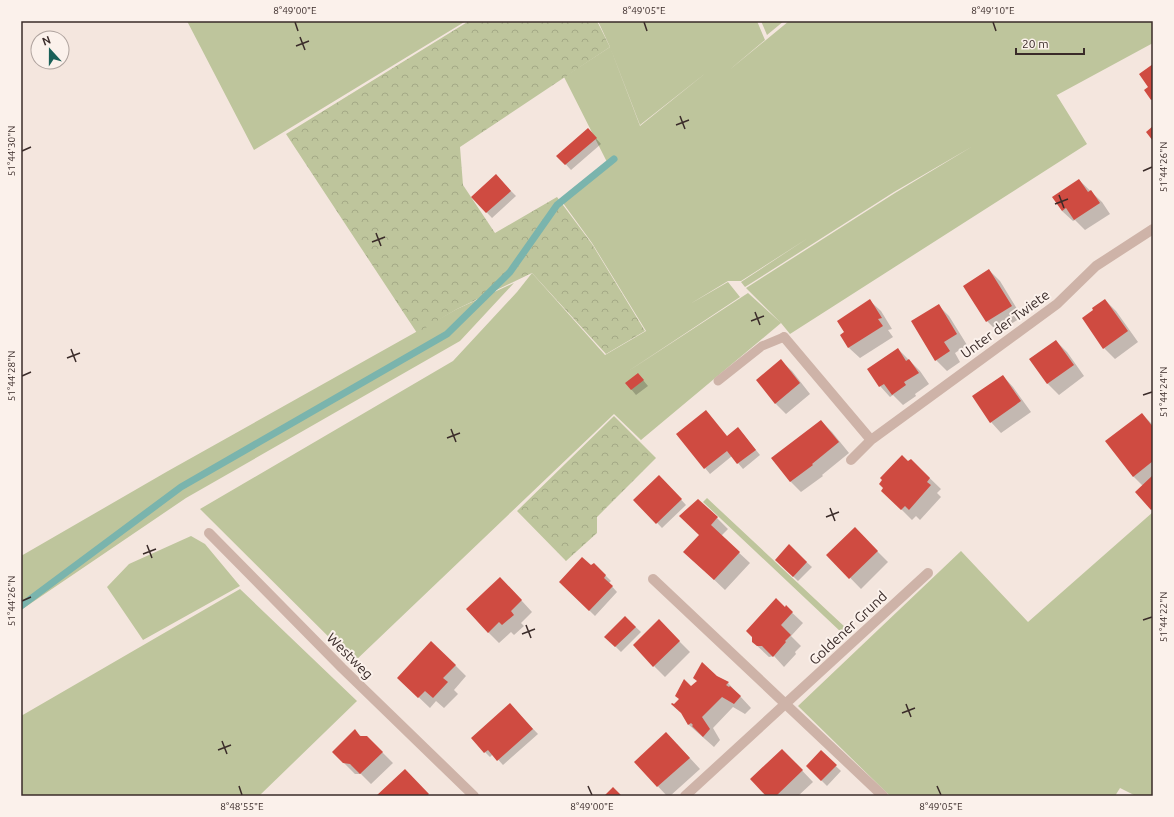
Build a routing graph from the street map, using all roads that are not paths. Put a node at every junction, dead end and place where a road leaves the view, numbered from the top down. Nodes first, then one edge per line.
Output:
1 (1153, 229) edge
2 (784, 337) joint
3 (718, 381) dead end
4 (871, 440) junction
5 (851, 460) dead end
6 (209, 533) dead end
7 (928, 572) dead end
8 (653, 579) dead end
9 (786, 704) junction
10 (474, 796) edge
11 (685, 796) edge
12 (883, 796) edge

1 - 4 street, Unter der Twiete
2 - 3 lane
2 - 4 street
4 - 5 street, Unter der Twiete
6 - 10 street, Westweg
7 - 9 street, Goldener Grund
8 - 9 street
9 - 11 street, Goldener Grund
9 - 12 street

